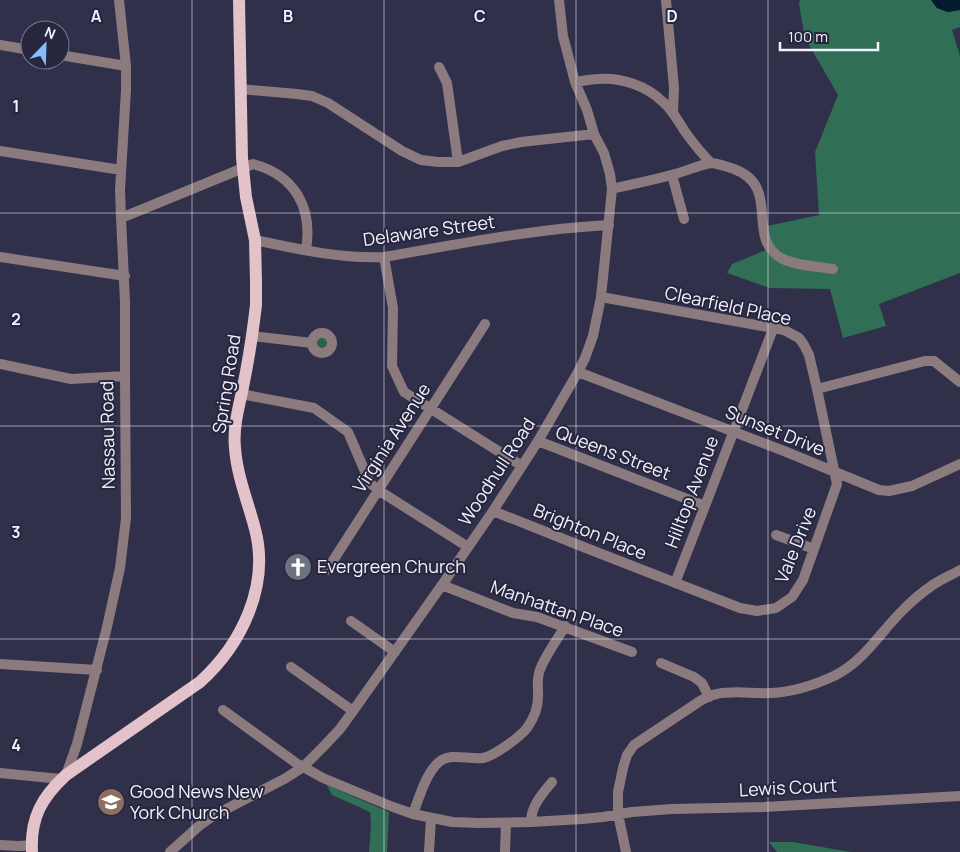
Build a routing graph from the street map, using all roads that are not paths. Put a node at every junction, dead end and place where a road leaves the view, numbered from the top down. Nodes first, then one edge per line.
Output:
1 (119, 0) edge
2 (239, 0) edge
3 (559, 0) edge
4 (666, 0) edge
5 (0, 45) edge
6 (20, 48) edge
7 (70, 57) edge
8 (126, 66) junction
9 (439, 67) dead end
10 (575, 82) junction
11 (240, 89) junction
12 (673, 113) junction
13 (594, 134) junction
14 (0, 151) edge
15 (458, 162) junction
16 (711, 163) junction
17 (242, 168) junction
18 (121, 170) junction
19 (672, 175) junction
20 (612, 189) junction
21 (121, 217) junction
22 (684, 219) dead end
23 (609, 225) junction
24 (255, 240) junction
25 (306, 250) junction
26 (0, 257) edge
27 (384, 257) junction
28 (833, 269) dead end
29 (125, 276) junction
30 (601, 297) junction
31 (485, 324) dead end
32 (773, 328) junction
33 (252, 336) junction
34 (312, 343) dead end
35 (0, 364) edge
36 (578, 372) junction
37 (124, 376) junction
38 (960, 382) edge
39 (817, 389) junction
40 (241, 394) junction
41 (430, 408) junction
42 (733, 431) junction
43 (538, 441) junction
44 (960, 464) edge
45 (522, 466) junction
46 (835, 472) junction
47 (378, 490) junction
48 (706, 506) junction
49 (493, 511) junction
50 (776, 535) dead end
51 (468, 547) junction
52 (814, 549) junction
53 (327, 570) dead end
54 (960, 570) edge
55 (675, 583) junction
56 (442, 585) junction
57 (351, 621) dead end
58 (565, 626) junction
59 (395, 652) junction
60 (632, 652) dead end
61 (661, 663) dead end
62 (0, 664) edge
63 (292, 667) dead end
64 (97, 670) junction
65 (709, 696) junction
66 (223, 710) dead end
67 (353, 710) junction
68 (303, 767) junction
69 (0, 773) edge
70 (64, 777) junction
71 (552, 782) dead end
72 (960, 796) edge
73 (413, 814) junction
74 (618, 814) junction
75 (431, 818) junction
76 (531, 822) junction
77 (506, 823) junction
78 (0, 845) edge
79 (32, 848) edge
80 (170, 852) edge
81 (429, 852) edge
82 (505, 852) edge
83 (626, 852) edge

1 - 8 street, Nassau Road
2 - 11 main road, Spring Road
3 - 10 street, Woodhull Road
4 - 12 street
5 - 6 street
7 - 8 street
8 - 18 street, Nassau Road
9 - 15 street
10 - 12 street
10 - 13 street, Woodhull Road
11 - 15 street
11 - 17 main road, Spring Road
12 - 16 street
13 - 15 street
13 - 20 street, Woodhull Road
14 - 18 street
16 - 19 street
16 - 28 street
17 - 21 street
17 - 24 main road, Spring Road
17 - 25 street
18 - 21 street, Nassau Road
19 - 20 street
19 - 22 street
20 - 23 street, Woodhull Road
21 - 29 street, Nassau Road
23 - 27 street, Delaware Street
23 - 30 street, Woodhull Road
24 - 25 street, Delaware Street
24 - 33 main road, Spring Road
25 - 27 street, Delaware Street
26 - 29 street
27 - 41 street
29 - 37 street, Nassau Road
30 - 32 street, Clearfield Place
30 - 36 street, Woodhull Road
31 - 41 street, Virginia Avenue
32 - 39 street, Clearfield Place
32 - 42 street, Hilltop Avenue
33 - 34 street
33 - 40 main road, Spring Road
35 - 37 street
36 - 42 street, Sunset Drive
36 - 43 street, Woodhull Road
37 - 64 street, Nassau Road
38 - 39 street
39 - 46 street, Clearfield Place
40 - 47 street
40 - 70 main road, Spring Road
41 - 45 street
41 - 47 street, Virginia Avenue
42 - 46 street, Sunset Drive
42 - 48 street, Hilltop Avenue
43 - 45 street, Woodhull Road
43 - 48 street, Queens Street
44 - 46 street, Sunset Drive
45 - 49 street, Woodhull Road
46 - 52 street, Vale Drive
47 - 51 street
47 - 53 street, Virginia Avenue
48 - 55 street, Hilltop Avenue
49 - 51 street, Woodhull Road
49 - 55 street, Brighton Place
50 - 52 street
51 - 56 street, Woodhull Road
52 - 55 street, Vale Drive
54 - 65 street
56 - 58 street, Manhattan Place
56 - 59 street, Woodhull Road
57 - 59 street
58 - 60 street, Manhattan Place
58 - 73 street
59 - 67 street, Woodhull Road
61 - 65 street
62 - 64 street
63 - 67 street
64 - 70 street, Nassau Road
65 - 74 street
66 - 68 street, Lewis Court
67 - 68 street, Woodhull Road
68 - 73 street, Lewis Court
68 - 80 street, Woodhull Road
69 - 70 street
70 - 79 main road, Nassau Road
71 - 76 street
72 - 74 street, Lewis Court
73 - 75 street, Lewis Court
74 - 76 street, Lewis Court
74 - 83 street
75 - 77 street, Lewis Court
75 - 81 street
76 - 77 street, Lewis Court
77 - 82 street
78 - 79 street

